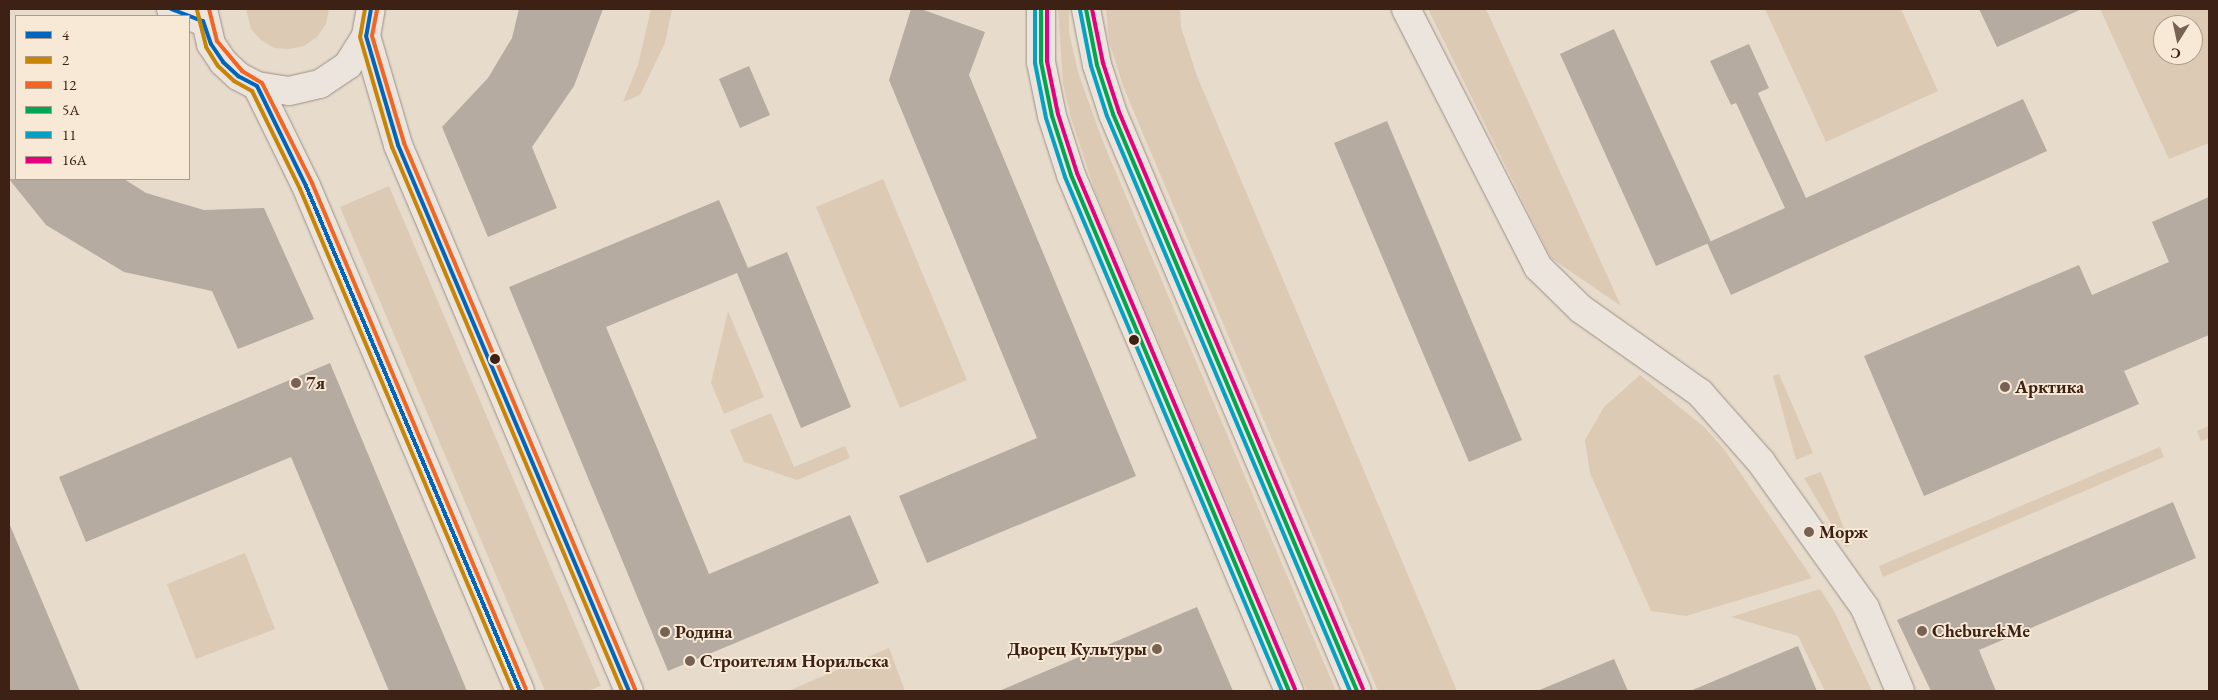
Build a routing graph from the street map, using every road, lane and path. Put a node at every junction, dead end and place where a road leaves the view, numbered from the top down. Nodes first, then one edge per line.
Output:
1 (171, 9) edge
2 (371, 9) edge
3 (1041, 9) edge
4 (1086, 9) edge
5 (1406, 9) edge
6 (203, 15) edge
7 (366, 36) junction
8 (257, 86) junction
9 (520, 691) edge
10 (629, 691) edge
11 (1289, 691) edge
12 (1357, 691) edge
13 (1900, 691) edge

1 - 6 street
2 - 7 street
3 - 11 street
4 - 12 street
5 - 13 street
6 - 8 street
7 - 8 street
7 - 10 street
8 - 9 street

